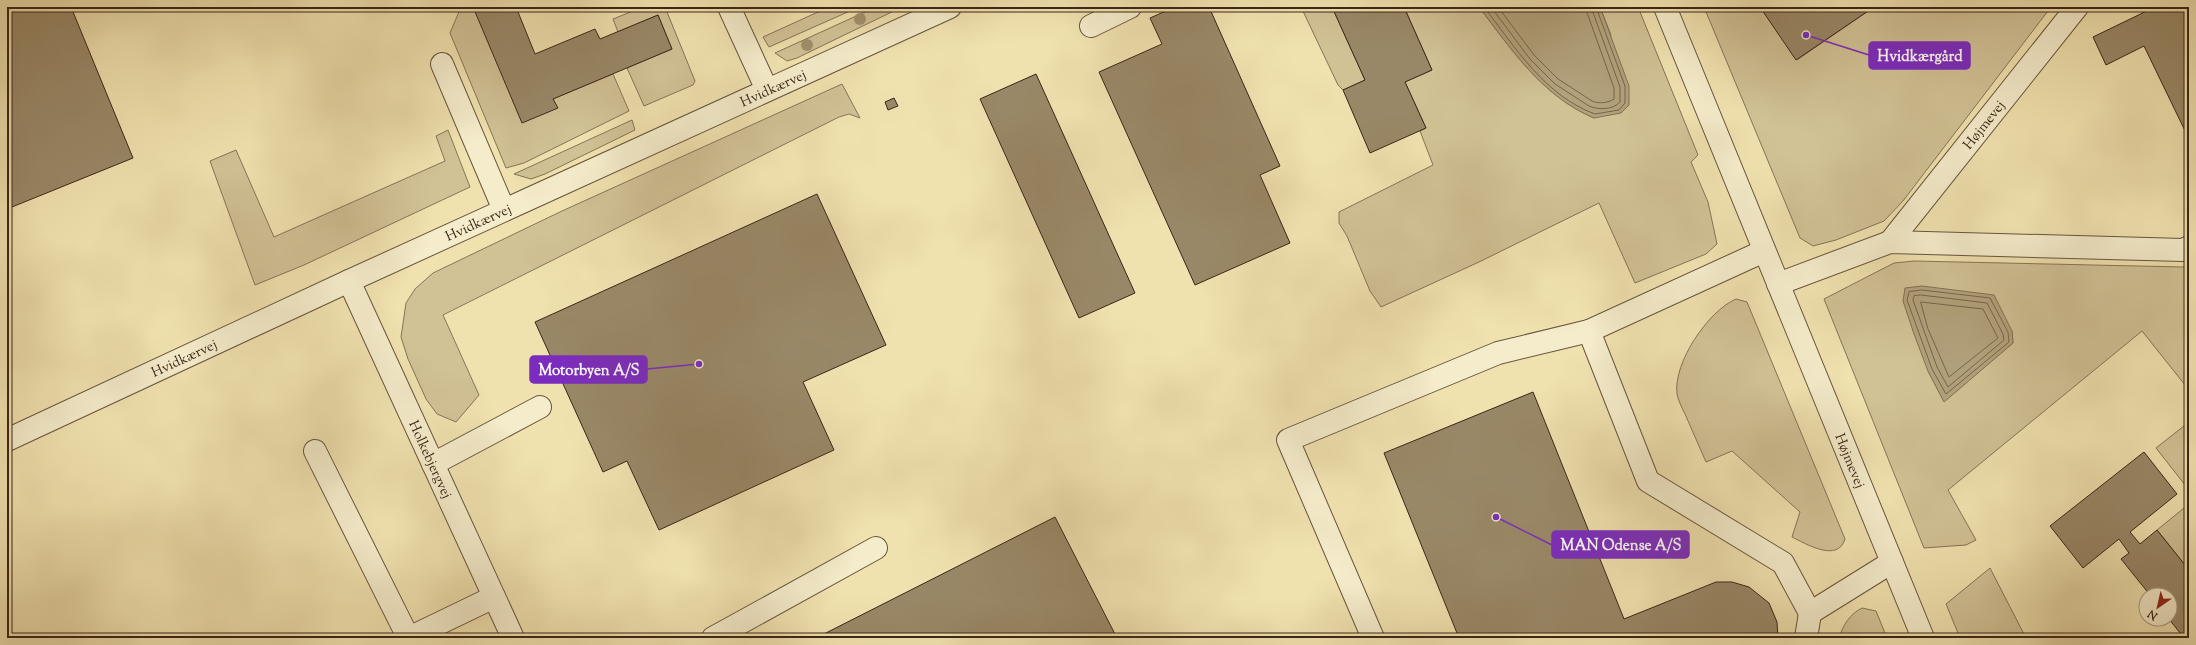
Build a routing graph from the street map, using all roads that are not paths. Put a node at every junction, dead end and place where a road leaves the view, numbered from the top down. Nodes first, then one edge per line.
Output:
1 (729, 7) edge
2 (950, 7) edge
3 (1130, 7) edge
4 (1665, 7) edge
5 (2076, 7) edge
6 (1091, 26) dead end
7 (442, 64) dead end
8 (767, 90) junction
9 (504, 210) junction
10 (1890, 242) junction
11 (2189, 247) edge
12 (1764, 251) junction
13 (349, 281) junction
14 (1778, 284) junction
15 (1589, 331) junction
16 (540, 407) dead end
17 (7, 440) edge
18 (315, 451) dead end
19 (433, 464) junction
20 (876, 548) dead end
21 (1892, 562) junction
22 (494, 597) junction
23 (1810, 612) junction
24 (408, 638) edge
25 (513, 638) edge
26 (713, 638) edge
27 (1373, 638) edge
28 (1806, 638) edge
29 (1922, 638) edge

1 - 8 street
2 - 8 street, Hvidkærvej
3 - 6 street
4 - 12 street, Højmevej
5 - 10 street, Højmevej
7 - 9 street
8 - 9 street, Hvidkærvej
9 - 13 street, Hvidkærvej
10 - 11 street
10 - 14 street
12 - 14 street, Højmevej
12 - 15 street
13 - 17 street, Hvidkærvej
13 - 19 street, Holkebjergvej
14 - 21 street, Højmevej
15 - 23 street
15 - 27 street
16 - 19 street
18 - 24 street
19 - 22 street, Holkebjergvej
20 - 26 street
21 - 23 street
21 - 29 street, Højmevej
22 - 24 street
22 - 25 street, Holkebjergvej
23 - 28 street

